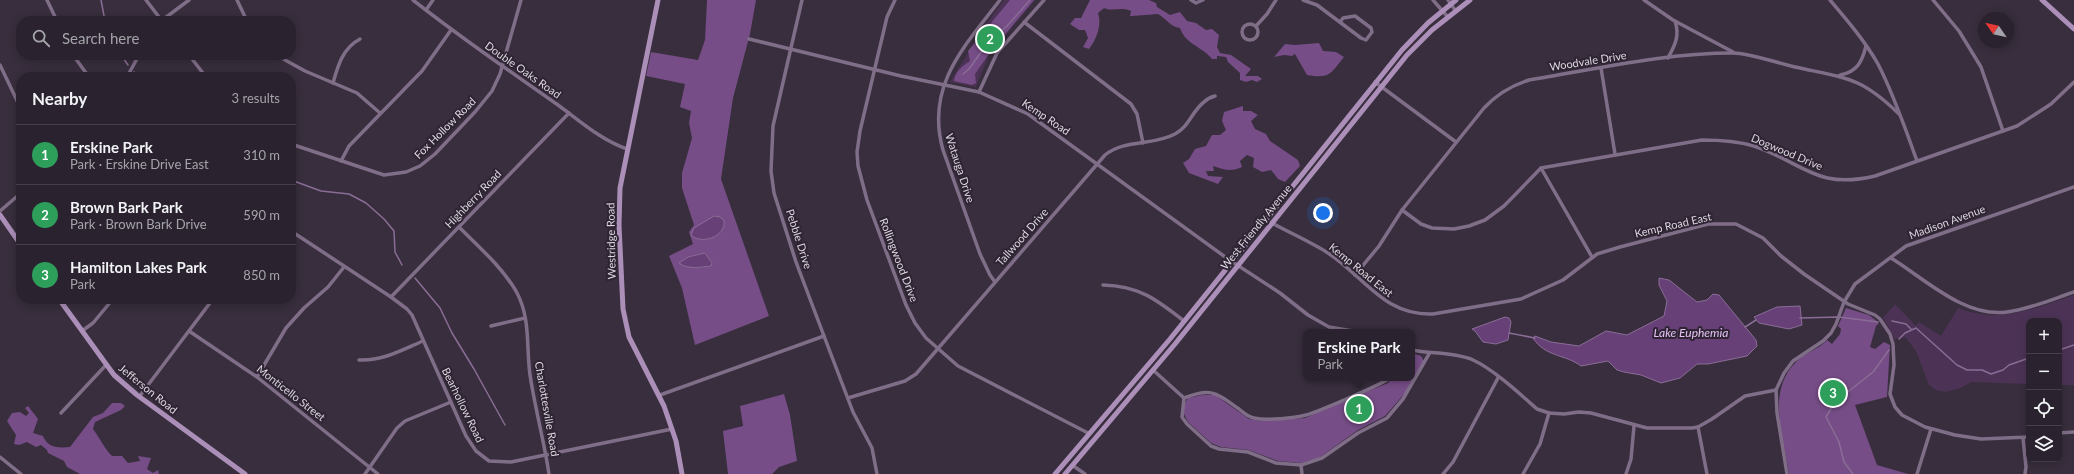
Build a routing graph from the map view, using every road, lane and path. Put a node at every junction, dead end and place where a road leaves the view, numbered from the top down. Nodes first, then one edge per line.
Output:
1 (47, 0) edge
2 (146, 0) edge
3 (189, 0) edge
4 (237, 0) edge
5 (413, 0) edge
6 (433, 0) edge
7 (521, 0) edge
8 (658, 0) edge
9 (802, 0) edge
10 (895, 0) edge
11 (1000, 0) edge
12 (1044, 0) edge
13 (1191, 0) edge
14 (1203, 0) edge
15 (1276, 0) edge
16 (1303, 0) edge
17 (1433, 0) edge
18 (1456, 0) edge
19 (1470, 0) edge
20 (1644, 0) edge
21 (1830, 0) edge
22 (1933, 0) edge
23 (2042, 0) edge
24 (1449, 2) edge
25 (426, 10) junction
26 (1443, 10) junction
27 (1455, 10) junction
28 (54, 16) edge
29 (158, 16) edge
30 (168, 16) edge
31 (245, 16) edge
32 (1447, 16) junction
33 (1675, 21) junction
34 (1024, 22) junction
35 (1340, 22) junction
36 (1256, 26) junction
37 (2074, 29) edge
38 (451, 30) junction
39 (360, 39) dead end
40 (749, 39) dead end
41 (1866, 46) junction
42 (791, 50) junction
43 (1734, 52) junction
44 (1668, 58) junction
45 (77, 60) edge
46 (136, 60) edge
47 (193, 60) edge
48 (285, 60) edge
49 (0, 65) edge
50 (502, 66) junction
51 (1602, 68) junction
52 (875, 70) junction
53 (85, 72) edge
54 (130, 72) edge
55 (202, 72) edge
56 (1840, 75) junction
57 (1375, 82) junction
58 (2074, 82) edge
59 (333, 83) junction
60 (944, 84) junction
61 (1381, 87) junction
62 (979, 92) junction
63 (1215, 96) dead end
64 (16, 99) edge
65 (380, 113) junction
66 (569, 113) junction
67 (1899, 114) junction
68 (2003, 131) junction
69 (1456, 142) junction
70 (1143, 143) junction
71 (296, 146) edge
72 (627, 149) junction
73 (1615, 154) junction
74 (341, 161) junction
75 (1917, 161) junction
76 (1097, 164) junction
77 (1541, 168) junction
78 (2074, 187) edge
79 (16, 197) edge
80 (1402, 210) junction
81 (0, 211) edge
82 (0, 215) edge
83 (1272, 223) junction
84 (459, 227) junction
85 (296, 234) edge
86 (16, 238) edge
87 (1592, 257) junction
88 (1891, 258) junction
89 (1231, 262) junction
90 (1238, 266) junction
91 (344, 267) junction
92 (1355, 275) junction
93 (995, 282) junction
94 (1103, 285) dead end
95 (2074, 292) edge
96 (391, 297) junction
97 (1844, 302) junction
98 (63, 304) edge
99 (109, 304) edge
100 (209, 304) edge
101 (525, 318) junction
102 (1184, 321) junction
103 (491, 326) dead end
104 (1344, 329) edge
105 (82, 331) junction
106 (189, 331) junction
107 (824, 336) junction
108 (423, 341) junction
109 (938, 350) junction
110 (1415, 351) edge
111 (1429, 354) junction
112 (359, 360) dead end
113 (106, 365) junction
114 (1153, 370) junction
115 (257, 377) junction
116 (1415, 378) edge
117 (1498, 378) junction
118 (1387, 381) edge
119 (1413, 381) edge
120 (1776, 390) junction
121 (660, 395) junction
122 (139, 397) junction
123 (848, 398) junction
124 (1184, 398) junction
125 (451, 402) junction
126 (61, 413) dead end
127 (1549, 413) junction
128 (1634, 426) junction
129 (1698, 427) junction
130 (672, 429) junction
131 (1931, 429) junction
132 (2074, 432) edge
133 (2062, 433) edge
134 (1090, 434) junction
135 (2023, 438) junction
136 (2026, 438) edge
137 (546, 456) junction
138 (0, 457) edge
139 (1072, 465) junction
140 (1301, 465) junction
141 (370, 468) junction
142 (21, 474) edge
143 (244, 474) edge
144 (365, 474) edge
145 (378, 474) edge
146 (549, 474) edge
147 (682, 474) edge
148 (877, 474) edge
149 (1055, 474) edge
150 (1065, 474) edge
151 (1085, 474) edge
152 (1302, 474) edge
153 (1443, 474) edge
154 (1523, 474) edge
155 (1626, 474) edge
156 (1707, 474) edge
157 (1787, 474) edge
158 (1917, 474) edge
159 (2025, 474) edge

1 - 28 street
2 - 29 street
3 - 30 street
4 - 31 street
5 - 25 street, Double Oaks Road
6 - 25 street
7 - 50 street, Fox Hollow Road
8 - 72 main road, Westridge Road
9 - 42 street, Pebble Drive
10 - 52 street, Rollingwood Drive
11 - 60 street, Watauga Drive
12 - 34 street
13 - 14 street
15 - 36 street
16 - 35 street
17 - 26 street
18 - 24 main road, West Friendly Avenue
19 - 27 main road, West Friendly Avenue
20 - 33 street
21 - 41 street
22 - 68 street
23 - 37 main road
24 - 26 main road, West Friendly Avenue
24 - 27 street
25 - 38 street, Double Oaks Road
26 - 32 street
26 - 57 main road, West Friendly Avenue
27 - 32 main road, West Friendly Avenue
32 - 61 main road, West Friendly Avenue
33 - 43 street
33 - 44 street
34 - 62 street
34 - 70 street
35 - 35 street
36 - 36 street
38 - 50 street, Double Oaks Road
38 - 65 street
39 - 59 street
40 - 42 street, Kemp Road
41 - 56 street
41 - 67 street
42 - 52 street, Kemp Road
42 - 107 street, Pebble Drive
43 - 44 street, Woodvale Drive
43 - 56 street, Woodvale Drive
44 - 51 street, Woodvale Drive
45 - 53 street
46 - 54 street
47 - 55 street
48 - 59 street
49 - 64 street
50 - 66 street, Double Oaks Road
50 - 74 street, Fox Hollow Road
51 - 69 street, Woodvale Drive
51 - 73 street
52 - 60 street, Kemp Road
52 - 109 street, Rollingwood Drive
56 - 67 street, Woodvale Drive
57 - 61 street
57 - 89 main road, West Friendly Avenue
58 - 68 street, Dogwood Drive
59 - 65 street
60 - 62 street, Kemp Road
60 - 93 street, Watauga Drive
61 - 69 street
61 - 83 main road, West Friendly Avenue
62 - 76 street, Kemp Road
63 - 70 street, Tallwood Drive
65 - 74 street
66 - 72 street, Double Oaks Road
66 - 84 street, Highberry Road
67 - 75 street
68 - 75 street, Dogwood Drive
69 - 80 street, Woodvale Drive
70 - 76 street, Tallwood Drive
71 - 74 street, Fox Hollow Road
72 - 121 main road, Westridge Road
73 - 75 street, Dogwood Drive
73 - 77 street, Dogwood Drive
76 - 89 street, Kemp Road
76 - 93 street, Tallwood Drive
77 - 80 street
77 - 87 street
78 - 88 street, Madison Avenue
79 - 81 street
80 - 92 street, Woodvale Drive
82 - 86 main road
83 - 90 main road, West Friendly Avenue
83 - 92 street, Kemp Road East
84 - 96 street, Highberry Road
84 - 101 street, Charlottesville Road
85 - 91 street, Bearhollow Road
87 - 92 street, Kemp Road East
87 - 97 street, Kemp Road East
88 - 95 street
88 - 97 street, Madison Avenue
89 - 90 street, Kemp Road
89 - 102 main road, West Friendly Avenue
90 - 104 street, Kemp Road
90 - 114 main road, West Friendly Avenue
91 - 96 street, Bearhollow Road
91 - 115 street
93 - 109 street, Tallwood Drive
94 - 102 street
96 - 108 street, Bearhollow Road
97 - 120 street, Madison Avenue
97 - 131 street, Kemp Road East
98 - 105 main road, Jefferson Road
99 - 105 street
100 - 106 street
101 - 103 street
101 - 137 street, Charlottesville Road
102 - 134 main road, West Friendly Avenue
105 - 113 main road, Jefferson Road
106 - 115 street, Monticello Street
106 - 122 street
107 - 121 street
107 - 123 street, Pebble Drive
108 - 112 street
108 - 125 street, Bearhollow Road
109 - 123 street, Tallwood Drive
109 - 134 street, Rollingwood Drive
110 - 111 street
111 - 116 street
111 - 117 street
113 - 122 main road, Jefferson Road
113 - 126 street
114 - 124 street
114 - 139 main road, West Friendly Avenue
115 - 141 street, Monticello Street
117 - 127 street
117 - 153 street
118 - 124 street
119 - 140 street
120 - 129 street
120 - 157 street
121 - 130 main road, Westridge Road
122 - 143 main road, Jefferson Road
123 - 148 street, Pebble Drive
124 - 140 street
125 - 137 street, Bearhollow Road
125 - 141 street
127 - 128 street
127 - 154 street
128 - 129 street
128 - 155 street
129 - 156 street
130 - 137 street, Bearhollow Road
130 - 147 main road, Westridge Road
131 - 135 street, Kemp Road East
131 - 158 street
132 - 133 street
134 - 149 main road, West Friendly Avenue
135 - 136 street, Kemp Road East
135 - 159 street
137 - 146 street, Charlottesville Road
138 - 142 street
139 - 150 main road, West Friendly Avenue
139 - 151 street
140 - 152 street
141 - 144 street
141 - 145 street, Monticello Street

